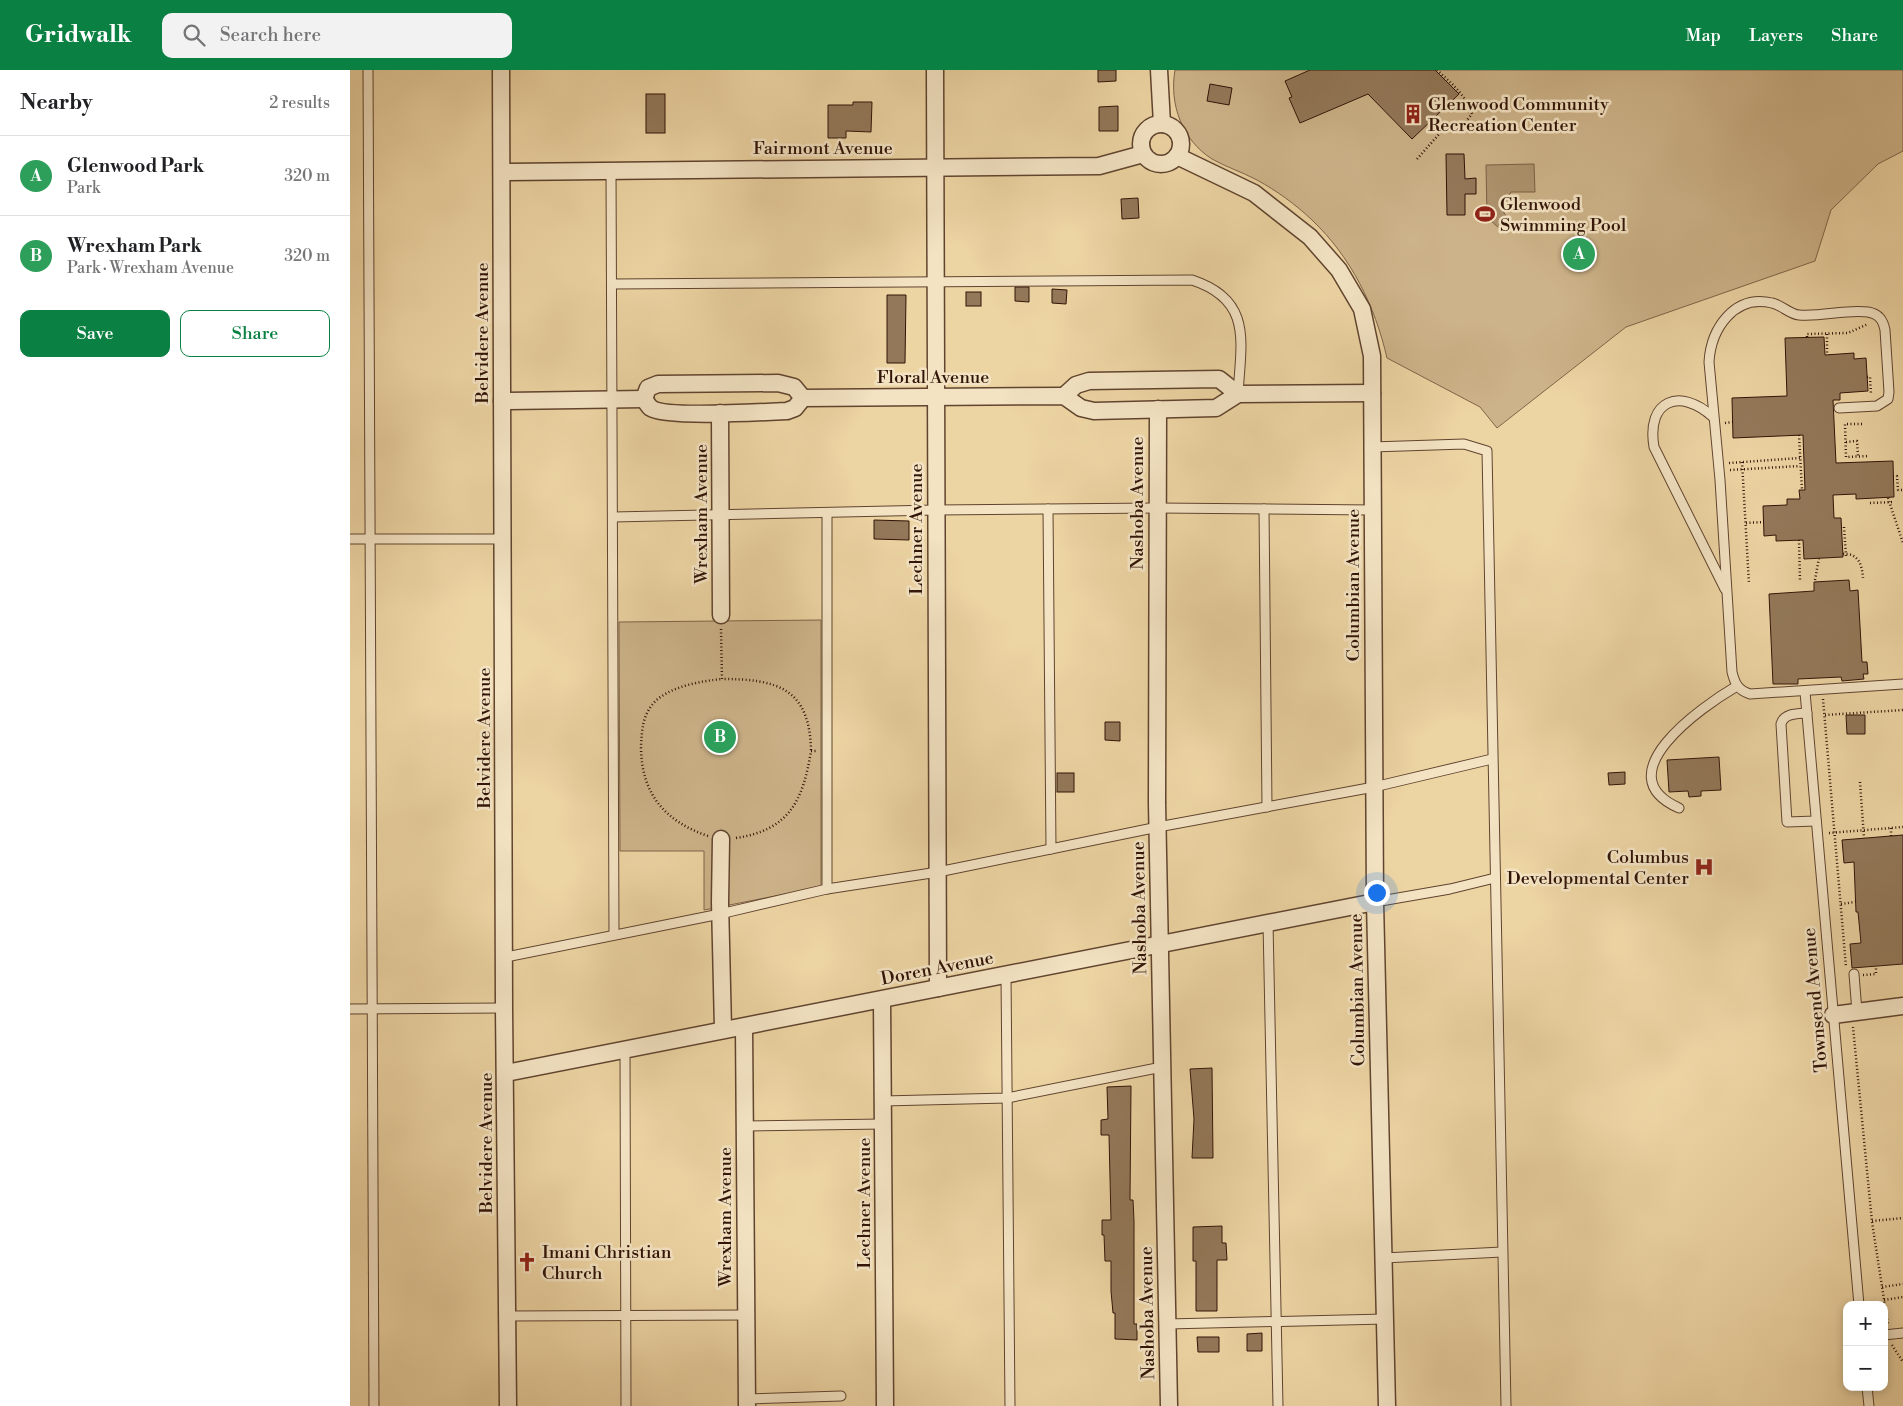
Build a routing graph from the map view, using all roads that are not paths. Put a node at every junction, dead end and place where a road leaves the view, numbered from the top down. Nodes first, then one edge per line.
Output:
1 (368, 70) edge
2 (501, 70) edge
3 (935, 70) edge
4 (1159, 70) edge
5 (1162, 124) junction
6 (1143, 154) junction
7 (1178, 156) junction
8 (936, 168) junction
9 (611, 169) junction
10 (502, 172) junction
11 (936, 280) junction
12 (612, 284) junction
13 (1372, 393) junction
14 (1238, 394) junction
15 (1064, 396) junction
16 (936, 397) junction
17 (804, 398) junction
18 (613, 399) junction
19 (644, 399) junction
20 (502, 401) junction
21 (1839, 408) dead end
22 (1158, 410) junction
23 (720, 413) junction
24 (1713, 417) junction
25 (1372, 447) junction
26 (1157, 508) junction
27 (1264, 509) junction
28 (936, 510) junction
29 (1048, 510) junction
30 (1373, 510) junction
31 (827, 513) junction
32 (721, 515) junction
33 (613, 517) junction
34 (350, 539) edge
35 (370, 539) junction
36 (503, 539) junction
37 (1727, 592) junction
38 (721, 615) road end
39 (1903, 684) edge
40 (1737, 686) junction
41 (1805, 692) junction
42 (1807, 713) junction
43 (1492, 759) junction
44 (1374, 787) junction
45 (1268, 807) junction
46 (1679, 808) dead end
47 (1816, 821) junction
48 (1158, 827) junction
49 (721, 839) road end
50 (1051, 849) junction
51 (938, 872) junction
52 (1494, 878) junction
53 (827, 889) junction
54 (1375, 902) junction
55 (720, 914) junction
56 (1268, 923) junction
57 (614, 934) junction
58 (1159, 945) junction
59 (506, 957) junction
60 (1854, 974) dead end
61 (1006, 975) junction
62 (938, 988) junction
63 (882, 1000) junction
64 (1903, 1006) edge
65 (372, 1008) junction
66 (504, 1008) junction
67 (350, 1009) edge
68 (1857, 1012) junction
69 (1833, 1014) junction
70 (744, 1027) junction
71 (724, 1029) junction
72 (625, 1049) junction
73 (1162, 1067) junction
74 (506, 1073) junction
75 (1007, 1098) junction
76 (883, 1101) junction
77 (883, 1124) junction
78 (744, 1126) junction
79 (1502, 1252) junction
80 (1384, 1258) junction
81 (1859, 1301) edge
82 (746, 1315) junction
83 (508, 1316) junction
84 (626, 1316) junction
85 (1385, 1320) junction
86 (1276, 1323) junction
87 (1167, 1324) junction
88 (1903, 1333) edge
89 (1888, 1335) edge
90 (1867, 1391) edge
91 (841, 1396) dead end
92 (747, 1402) edge
93 (374, 1406) edge
94 (508, 1406) edge
95 (626, 1406) edge
96 (885, 1406) edge
97 (1010, 1406) edge
98 (1169, 1406) edge
99 (1278, 1406) edge
100 (1387, 1406) edge
101 (1506, 1406) edge
102 (1869, 1406) edge

1 - 35 lane
2 - 10 street, Belvidere Avenue
3 - 8 street, Lechner Avenue
4 - 5 street
5 - 6 street
5 - 7 street
6 - 7 street
6 - 8 street, Fairmont Avenue
7 - 13 street
8 - 9 street, Fairmont Avenue
8 - 11 street, Lechner Avenue
9 - 10 street, Fairmont Avenue
9 - 12 lane
10 - 20 street, Belvidere Avenue
11 - 12 lane
11 - 14 lane
11 - 16 street, Lechner Avenue
12 - 18 lane
13 - 14 street
13 - 25 street, Columbian Avenue
14 - 15 street
14 - 22 street
15 - 16 street, Floral Avenue
15 - 22 street
16 - 17 street, Floral Avenue
16 - 28 street, Lechner Avenue
17 - 19 street
17 - 23 street
18 - 19 street
18 - 20 street
18 - 33 lane
19 - 23 street
20 - 36 street, Belvidere Avenue
21 - 24 lane
22 - 26 street, Nashoba Avenue
23 - 32 street, Wrexham Avenue
24 - 37 lane
24 - 37 lane
25 - 30 street, Columbian Avenue
25 - 43 lane
26 - 27 lane
26 - 29 lane
26 - 48 street, Nashoba Avenue
27 - 30 lane
27 - 45 lane
28 - 29 lane
28 - 31 lane
28 - 51 street, Lechner Avenue
29 - 50 lane
30 - 44 street, Columbian Avenue
31 - 32 lane
31 - 53 lane
32 - 33 lane
32 - 38 street, Wrexham Avenue
33 - 57 lane
34 - 35 lane
35 - 36 lane
35 - 65 lane
36 - 59 street, Belvidere Avenue
37 - 40 lane
39 - 41 lane
40 - 41 lane
40 - 46 lane
41 - 42 lane, Townsend Avenue
42 - 47 lane, Townsend Avenue
42 - 47 lane
43 - 44 lane
43 - 52 lane
44 - 45 lane
44 - 54 street, Columbian Avenue
45 - 48 lane
47 - 69 lane, Townsend Avenue
48 - 50 lane
48 - 58 street, Nashoba Avenue
49 - 55 street
50 - 51 lane
51 - 53 lane
51 - 62 street, Lechner Avenue
52 - 54 lane
52 - 79 lane
53 - 55 lane
54 - 56 street, Doren Avenue
54 - 80 street, Columbian Avenue
55 - 57 lane
55 - 71 street
56 - 58 street, Doren Avenue
56 - 86 lane
57 - 59 lane
58 - 61 street, Doren Avenue
58 - 73 street, Nashoba Avenue
59 - 66 street, Belvidere Avenue
60 - 68 lane
61 - 62 street, Doren Avenue
61 - 75 lane
62 - 63 street, Doren Avenue
63 - 70 street, Doren Avenue
63 - 76 street, Lechner Avenue
64 - 68 street
65 - 66 lane
65 - 67 lane
65 - 93 lane
66 - 74 street, Belvidere Avenue
68 - 69 street
69 - 81 lane, Townsend Avenue
70 - 71 street, Doren Avenue
70 - 78 street, Wrexham Avenue
71 - 72 street, Doren Avenue
72 - 74 street, Doren Avenue
72 - 84 lane
73 - 75 lane
73 - 87 street, Nashoba Avenue
74 - 83 street, Belvidere Avenue
75 - 76 lane
75 - 97 lane
76 - 77 street, Lechner Avenue
77 - 78 lane
77 - 96 street, Lechner Avenue
78 - 82 street, Wrexham Avenue
79 - 80 lane
79 - 101 lane
80 - 85 street, Columbian Avenue
82 - 84 lane
82 - 92 street, Wrexham Avenue
83 - 84 lane
83 - 94 street, Belvidere Avenue
84 - 95 lane
85 - 86 lane
85 - 100 street, Columbian Avenue
86 - 87 lane
86 - 99 lane
87 - 98 street, Nashoba Avenue
88 - 89 lane
90 - 102 lane
91 - 92 lane

